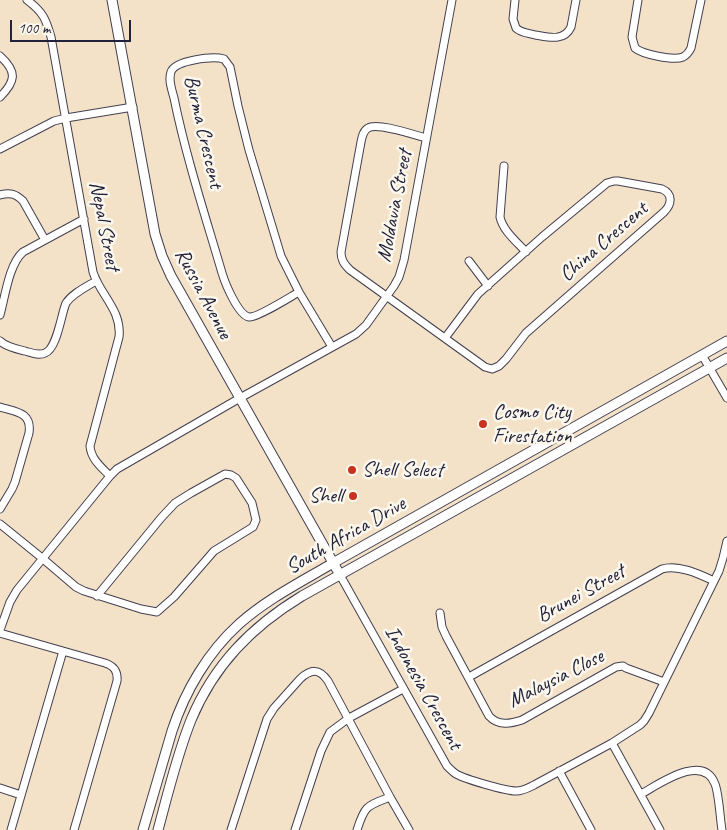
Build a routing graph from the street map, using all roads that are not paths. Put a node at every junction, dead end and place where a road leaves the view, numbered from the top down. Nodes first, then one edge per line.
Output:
1 (27, 0) edge
2 (112, 0) edge
3 (452, 0) edge
4 (515, 0) edge
5 (576, 0) edge
6 (638, 0) edge
7 (701, 0) edge
8 (0, 56) edge
9 (0, 97) edge
10 (133, 107) junction
11 (66, 118) junction
12 (426, 138) junction
13 (0, 149) edge
14 (504, 166) dead end
15 (0, 195) edge
16 (84, 219) junction
17 (45, 240) junction
18 (526, 252) junction
19 (469, 261) dead end
20 (96, 281) junction
21 (488, 286) junction
22 (299, 292) junction
23 (387, 296) junction
24 (0, 315) edge
25 (445, 338) junction
26 (0, 341) edge
27 (727, 341) edge
28 (332, 347) junction
29 (702, 355) junction
30 (727, 358) edge
31 (710, 368) junction
32 (240, 398) junction
33 (727, 398) edge
34 (0, 407) edge
35 (110, 476) junction
36 (0, 509) edge
37 (0, 524) edge
38 (727, 541) edge
39 (42, 558) junction
40 (333, 563) junction
41 (340, 575) junction
42 (714, 581) junction
43 (97, 596) junction
44 (440, 613) dead end
45 (0, 632) edge
46 (63, 651) junction
47 (469, 677) junction
48 (664, 682) junction
49 (403, 689) junction
50 (349, 718) junction
51 (612, 743) junction
52 (559, 771) junction
53 (0, 788) edge
54 (641, 794) junction
55 (21, 795) junction
56 (390, 797) junction
57 (11, 830) edge
58 (74, 830) edge
59 (143, 830) edge
60 (158, 830) edge
61 (231, 830) edge
62 (294, 830) edge
63 (357, 830) edge
64 (409, 830) edge
65 (591, 830) edge
66 (660, 830) edge
67 (722, 830) edge

1 - 11 street, Nepal Street
2 - 10 street, Russia Avenue
3 - 12 street, Moldavia Street
4 - 5 street
6 - 7 street
8 - 9 street
10 - 11 street
10 - 32 street, Russia Avenue
11 - 13 street
11 - 16 street, Nepal Street
12 - 23 street, Moldavia Street
12 - 23 street, China Crescent
14 - 18 street
15 - 17 street
16 - 17 street
16 - 20 street, Nepal Street
17 - 24 street
18 - 21 street, China Crescent
18 - 25 street, China Crescent
19 - 21 street
20 - 26 street
20 - 35 street, Nepal Street
21 - 25 street, China Crescent
22 - 22 street, Burma Crescent
22 - 28 street, Burma Crescent
23 - 25 street, China Crescent
23 - 28 street, Moldavia Street
27 - 29 street, South Africa Drive
28 - 32 street, Moldavia Street
29 - 31 street
29 - 40 street, South Africa Drive
30 - 31 street, South Africa Drive
31 - 33 street
31 - 41 street, South Africa Drive
32 - 35 street, Moldavia Street
32 - 40 street, Russia Avenue
34 - 36 street
35 - 39 street, Moldavia Street
37 - 39 street
38 - 42 street, Indonesia Crescent
39 - 43 street
39 - 45 street, Moldavia Street
40 - 41 street, Russia Avenue
40 - 59 street, South Africa Drive
41 - 49 street, Indonesia Crescent
41 - 60 street, South Africa Drive
42 - 47 street, Brunei Street
42 - 48 street, Indonesia Crescent
43 - 43 street
44 - 47 street, Malaysia Close
45 - 46 street
46 - 55 street
46 - 58 street
47 - 48 street, Malaysia Close
48 - 51 street, Indonesia Crescent
49 - 50 street
49 - 52 street, Indonesia Crescent
50 - 56 street
50 - 61 street
50 - 62 street
51 - 52 street, Indonesia Crescent
51 - 54 street
52 - 65 street
53 - 55 street
54 - 66 street
54 - 67 street
55 - 57 street
56 - 63 street
56 - 64 street

